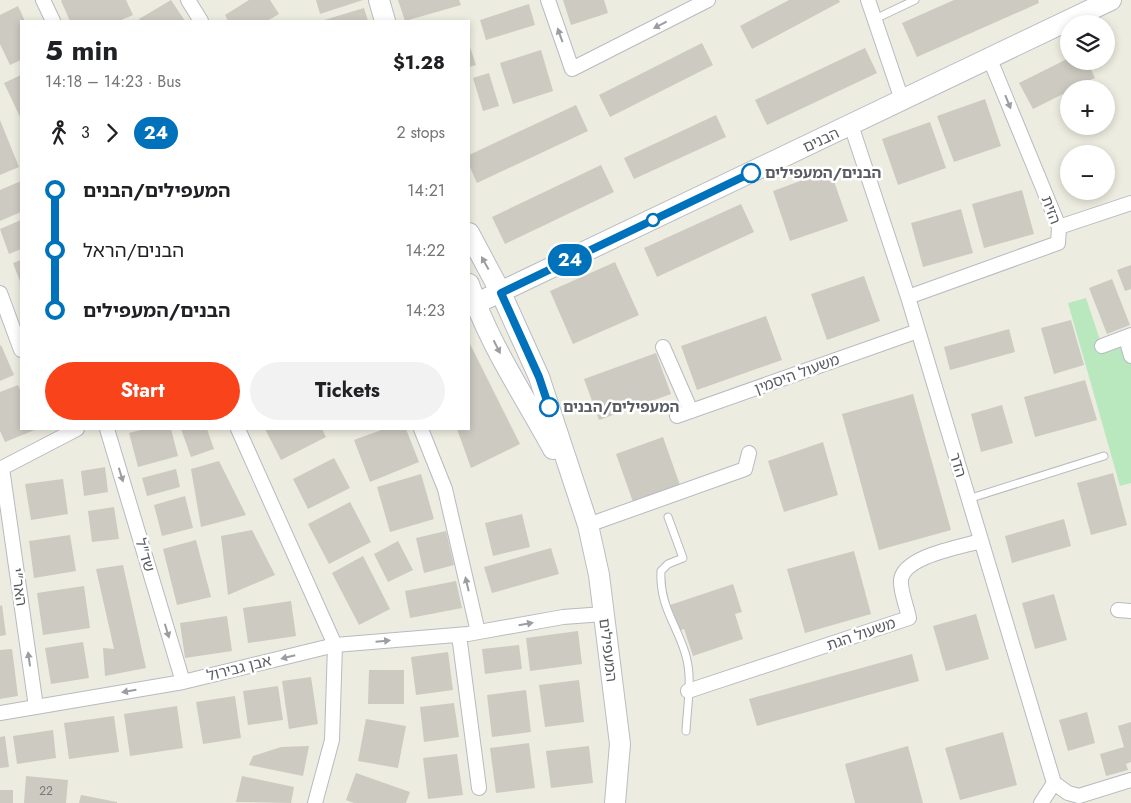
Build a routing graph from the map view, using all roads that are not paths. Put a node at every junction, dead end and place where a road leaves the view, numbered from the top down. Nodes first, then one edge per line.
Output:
1 (43, 0) edge
2 (188, 0) edge
3 (378, 0) edge
4 (548, 0) edge
5 (868, 0) edge
6 (915, 0) edge
7 (1111, 0) edge
8 (705, 1) edge
9 (874, 19) junction
10 (53, 20) edge
11 (200, 20) edge
12 (385, 20) edge
13 (989, 57) junction
14 (902, 100) junction
15 (851, 125) junction
16 (1131, 203) edge
17 (1058, 227) junction
18 (470, 235) edge
19 (470, 287) edge
20 (501, 293) junction
21 (0, 294) edge
22 (908, 297) junction
23 (475, 304) junction
24 (918, 331) junction
25 (1128, 337) edge
26 (1102, 346) dead end
27 (20, 347) edge
28 (663, 347) dead end
29 (1131, 356) edge
30 (692, 411) junction
31 (677, 416) dead end
32 (72, 430) edge
33 (107, 430) edge
34 (238, 430) edge
35 (421, 430) edge
36 (53, 434) edge
37 (749, 453) dead end
38 (1104, 456) dead end
39 (1, 468) edge
40 (580, 499) junction
41 (968, 499) junction
42 (668, 517) dead end
43 (588, 525) junction
44 (981, 541) junction
45 (604, 614) junction
46 (478, 632) junction
47 (459, 635) junction
48 (335, 645) junction
49 (183, 682) junction
50 (688, 691) junction
51 (36, 707) junction
52 (0, 714) edge
53 (686, 731) dead end
54 (1131, 780) edge
55 (1054, 783) junction
56 (479, 788) dead end
57 (1092, 798) edge
58 (315, 803) edge
59 (615, 803) edge
60 (1041, 803) edge

1 - 10 street
2 - 11 street
3 - 12 street
8 -> 4 street
5 - 9 street
6 - 9 lane
7 - 13 street, הבנים
9 - 14 street
13 - 14 street, הבנים
13 -> 17 street, הזית
14 - 15 street, הבנים
15 - 20 street, הבנים
15 - 22 street, הדר
16 - 17 street
17 - 22 street, הזית
20 -> 18 street, המעפילים
19 - 23 street, המעפילים
20 - 23 street, הבנים
20 - 40 street, המעפילים
21 - 27 street
22 - 24 street, הדר
23 -> 40 street, המעפילים
24 - 30 street, משעול היסמין
24 - 41 street, הדר
25 - 26 street
25 - 29 street
28 - 30 street
30 - 31 street, משעול היסמין
32 - 36 street
33 -> 49 street, שד"ל
34 - 48 street
46 -> 35 street
36 - 39 street
37 - 43 street
38 - 41 lane
51 -> 39 street, האר"י
40 - 43 street, המעפילים
41 - 44 street, הדר
42 - 50 lane
43 - 45 street, המעפילים
44 - 50 street, משעול הגת
44 - 55 street, הדר
46 -> 45 street, אבן גבירול
45 - 59 street, המעפילים
46 - 47 street, אבן גבירול
48 -> 47 street, אבן גבירול
47 - 56 street
48 -> 49 street, אבן גבירול
48 - 58 street
49 -> 51 street, אבן גבירול
50 - 53 lane
51 - 52 street, אבן גבירול
54 - 57 street
55 - 57 street
55 - 60 street

